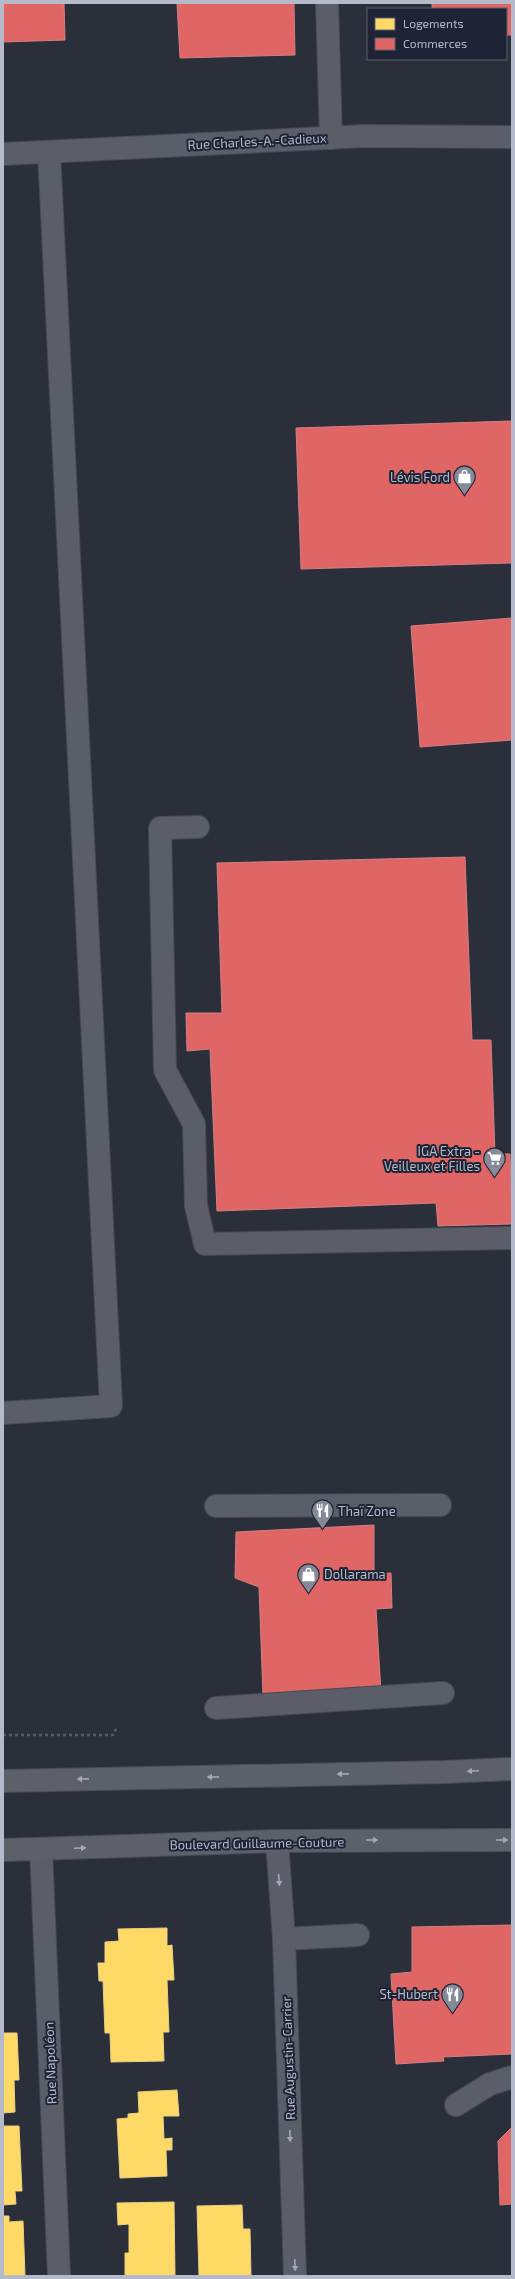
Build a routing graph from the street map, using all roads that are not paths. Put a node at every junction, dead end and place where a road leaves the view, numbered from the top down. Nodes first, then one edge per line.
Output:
1 (327, 3) edge
2 (512, 137) edge
3 (331, 138) junction
4 (49, 152) junction
5 (3, 154) edge
6 (198, 827) dead end
7 (512, 1238) edge
8 (3, 1414) edge
9 (440, 1505) dead end
10 (216, 1506) dead end
11 (443, 1693) dead end
12 (216, 1708) dead end
13 (512, 1769) edge
14 (3, 1780) edge
15 (512, 1840) edge
16 (277, 1841) junction
17 (41, 1849) junction
18 (3, 1850) edge
19 (358, 1935) dead end
20 (284, 1939) junction
21 (512, 2077) edge
22 (456, 2104) dead end
23 (59, 2276) edge
24 (295, 2276) edge

1 - 3 street
2 - 3 street, Rue Charles-A.-Cadieux
3 - 4 street, Rue Charles-A.-Cadieux
4 - 5 street, Rue Charles-A.-Cadieux
4 - 8 street
6 - 7 street
9 - 10 street
11 - 12 street
13 -> 14 main road
16 -> 15 main road, Boulevard Guillaume-Couture
17 -> 16 main road, Boulevard Guillaume-Couture
16 -> 20 street, Rue Augustin-Carrier
17 - 18 main road, Boulevard Guillaume-Couture
17 - 23 street, Rue Napoléon
19 - 20 street
20 -> 24 street, Rue Augustin-Carrier
21 - 22 street

